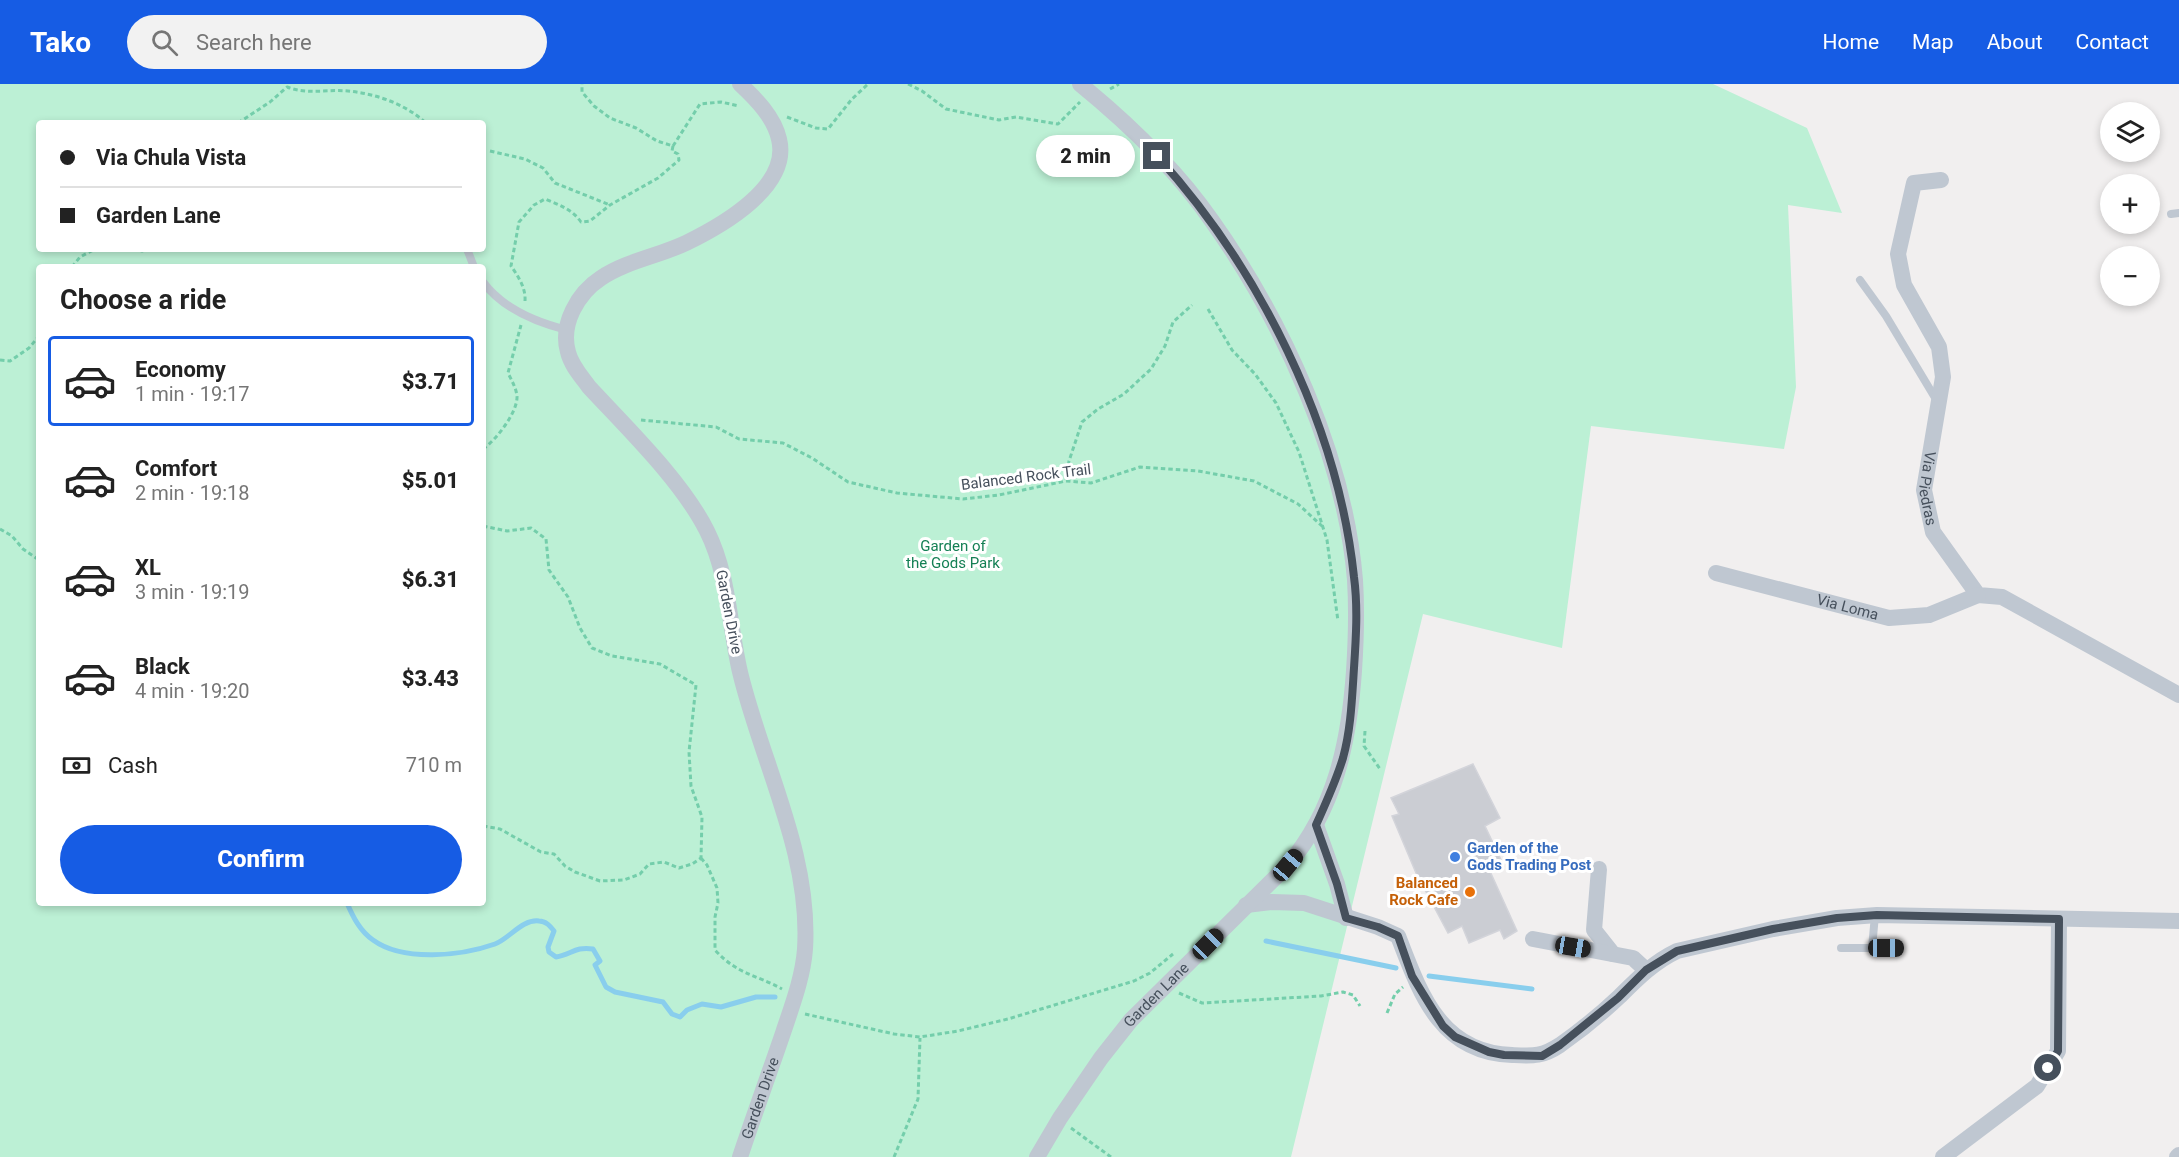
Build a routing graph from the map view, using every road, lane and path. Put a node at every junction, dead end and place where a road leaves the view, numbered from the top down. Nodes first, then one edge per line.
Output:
1 (290, 84) edge
2 (582, 84) edge
3 (740, 84) edge
4 (868, 84) edge
5 (908, 84) edge
6 (1080, 84) edge
7 (1119, 84) edge
8 (295, 90) junction
9 (1095, 97) junction
10 (764, 111) junction
11 (243, 120) edge
12 (423, 120) edge
13 (673, 146) junction
14 (490, 151) dead end
15 (1941, 180) dead end
16 (610, 205) junction
17 (89, 252) edge
18 (74, 264) edge
19 (1860, 280) dead end
20 (486, 286) edge
21 (1192, 305) dead end
22 (1208, 309) dead end
23 (523, 314) junction
24 (567, 330) junction
25 (36, 340) edge
26 (0, 360) edge
27 (1938, 404) junction
28 (627, 429) junction
29 (486, 445) edge
30 (1066, 481) junction
31 (1323, 526) junction
32 (486, 527) edge
33 (0, 529) edge
34 (36, 558) edge
35 (1716, 573) dead end
36 (1978, 595) junction
37 (1338, 623) dead end
38 (2179, 695) edge
39 (1365, 723) dead end
40 (1380, 769) dead end
41 (1316, 825) junction
42 (486, 827) edge
43 (701, 858) junction
44 (1599, 869) dead end
45 (1246, 905) junction
46 (1875, 915) junction
47 (1346, 918) junction
48 (2059, 919) junction
49 (2179, 921) edge
50 (1533, 939) dead end
51 (1841, 948) dead end
52 (1872, 948) junction
53 (1900, 948) dead end
54 (1178, 950) dead end
55 (1612, 954) junction
56 (1646, 970) junction
57 (1150, 973) junction
58 (1413, 978) junction
59 (1167, 985) junction
60 (795, 996) junction
61 (1360, 1006) dead end
62 (1387, 1013) dead end
63 (920, 1037) junction
64 (1059, 1118) junction
65 (740, 1157) edge
66 (894, 1157) edge
67 (1037, 1157) edge
68 (1111, 1157) edge
69 (1943, 1157) edge

1 - 8 path
2 - 13 path
3 - 10 street, Garden Drive
4 - 10 path
5 - 9 path
6 - 9 street, Garden Lane
7 - 9 path
8 - 11 path
8 - 12 path
9 - 41 street, Garden Lane
10 - 13 path
10 - 24 street, Garden Drive
13 - 16 path
14 - 16 path
15 - 27 street, Via Piedras
16 - 23 path
17 - 18 path
19 - 27 lane
20 - 23 lane
21 - 30 path
22 - 31 path
23 - 24 lane
23 - 29 path
24 - 28 street, Garden Drive
25 - 26 path
27 - 36 street, Via Piedras
28 - 30 path, Balanced Rock Trail
28 - 60 street, Garden Drive
30 - 31 path, Balanced Rock Trail
31 - 37 path
32 - 43 path
33 - 34 path
35 - 36 street, Via Loma
36 - 38 street
39 - 40 path
41 - 45 street, Garden Lane
41 - 47 street
42 - 43 path
43 - 60 path
44 - 55 street
45 - 47 street
45 - 59 street, Garden Lane
46 - 48 street
46 - 52 lane
46 - 56 street
47 - 58 street
48 - 49 street
48 - 69 street
50 - 55 street
51 - 52 lane
52 - 53 lane
54 - 57 path
55 - 56 street
56 - 58 street
57 - 59 path
57 - 63 path
58 - 62 path
59 - 61 path
59 - 64 street, Garden Lane
60 - 63 path
60 - 65 street, Garden Drive
63 - 66 path
64 - 67 street, Garden Lane
64 - 68 path

